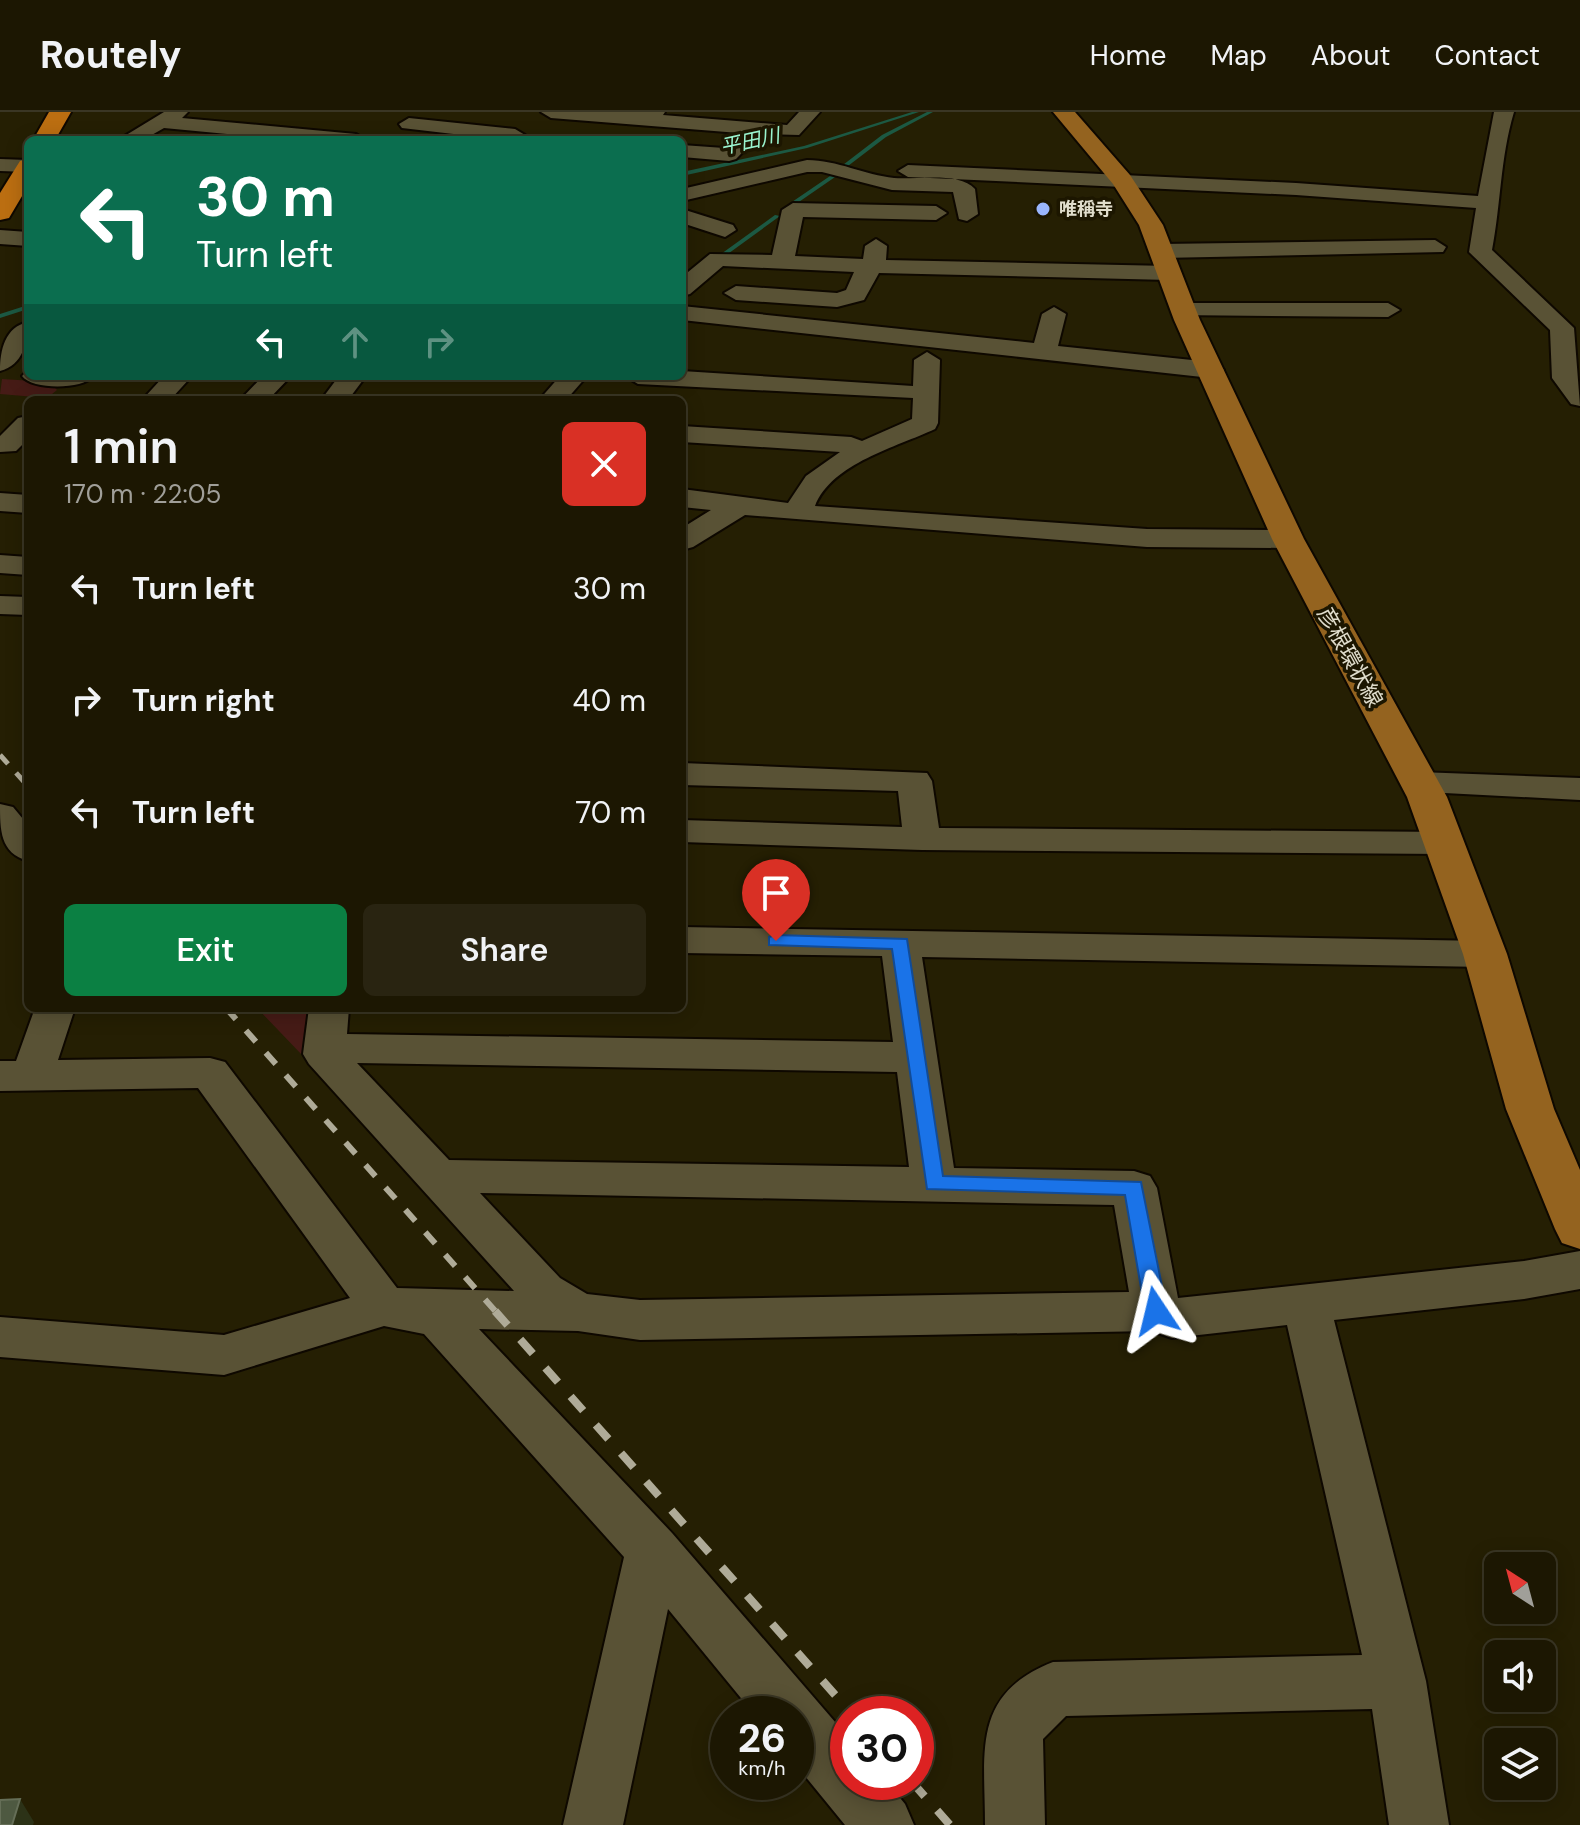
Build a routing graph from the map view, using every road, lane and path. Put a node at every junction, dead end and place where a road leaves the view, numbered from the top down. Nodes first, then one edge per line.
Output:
1 (60, 112) edge
2 (253, 112) edge
3 (537, 112) edge
4 (551, 112) edge
5 (810, 112) edge
6 (1064, 112) edge
7 (1504, 112) edge
8 (650, 116) edge
9 (170, 117) edge
10 (417, 118) edge
11 (622, 118) junction
12 (231, 128) junction
13 (755, 128) junction
14 (46, 136) edge
15 (135, 136) edge
16 (314, 136) edge
17 (393, 136) edge
18 (503, 136) edge
19 (515, 136) edge
20 (603, 136) edge
21 (686, 151) edge
22 (0, 165) edge
23 (24, 166) edge
24 (908, 171) dead end
25 (24, 173) edge
26 (1122, 180) junction
27 (714, 187) junction
28 (686, 194) edge
29 (1490, 203) junction
30 (793, 210) junction
31 (880, 210) junction
32 (0, 213) edge
33 (967, 214) junction
34 (686, 217) edge
35 (725, 230) dead end
36 (0, 237) edge
37 (24, 239) edge
38 (1435, 247) dead end
39 (686, 256) edge
40 (718, 259) junction
41 (782, 262) junction
42 (1165, 262) junction
43 (873, 267) junction
44 (976, 271) junction
45 (686, 294) edge
46 (686, 297) edge
47 (686, 298) edge
48 (1183, 310) junction
49 (1388, 310) dead end
50 (1054, 314) dead end
51 (24, 334) edge
52 (928, 340) junction
53 (1044, 353) junction
54 (0, 363) edge
55 (1211, 370) junction
56 (0, 373) edge
57 (24, 375) edge
58 (686, 379) edge
59 (76, 380) edge
60 (175, 380) edge
61 (274, 380) edge
62 (350, 380) edge
63 (570, 380) edge
64 (907, 392) dead end
65 (58, 396) edge
66 (159, 396) edge
67 (257, 396) edge
68 (337, 396) edge
69 (556, 396) edge
70 (1580, 398) edge
71 (24, 429) edge
72 (686, 434) edge
73 (851, 445) dead end
74 (11, 446) edge
75 (686, 498) edge
76 (0, 502) edge
77 (24, 504) edge
78 (742, 504) junction
79 (798, 513) junction
80 (686, 539) edge
81 (1288, 539) junction
82 (0, 564) edge
83 (24, 566) edge
84 (0, 605) edge
85 (24, 606) edge
86 (686, 774) edge
87 (1419, 783) junction
88 (1580, 789) edge
89 (0, 815) edge
90 (686, 831) edge
91 (922, 839) junction
92 (1446, 843) junction
93 (24, 844) edge
94 (686, 940) edge
95 (900, 943) junction
96 (1485, 954) junction
97 (53, 1012) edge
98 (329, 1012) edge
99 (324, 1054) junction
100 (916, 1057) junction
101 (16, 1076) edge
102 (437, 1178) junction
103 (934, 1183) junction
104 (1580, 1229) edge
105 (1580, 1270) edge
106 (1306, 1303) junction
107 (384, 1307) junction
108 (1156, 1311) junction
109 (578, 1312) junction
110 (0, 1337) edge
111 (653, 1550) junction
112 (1397, 1681) junction
113 (776, 1696) edge
114 (814, 1741) edge
115 (830, 1761) edge
116 (863, 1800) edge
117 (593, 1825) edge
118 (884, 1825) edge
119 (1015, 1825) edge
120 (1419, 1825) edge

1 - 14 highway
2 - 12 street
3 - 19 street
4 - 11 street
5 - 13 street
6 - 26 main road, 彦根環状線
7 - 29 street
8 - 11 street
8 - 13 street
9 - 12 street
9 - 15 street
10 - 17 street
10 - 18 street
11 - 20 street
12 - 16 street
13 - 21 street
22 - 23 street
24 - 26 street
25 - 32 highway
26 - 29 street
26 - 42 main road, 彦根環状線
27 - 28 street
27 - 30 street
27 - 33 street
29 - 70 street
30 - 31 street
30 - 41 street
31 - 33 street
31 - 43 street
33 - 44 street
34 - 35 street
36 - 37 street
38 - 42 street
39 - 40 street
40 - 41 street
40 - 45 street
41 - 43 street
42 - 44 street
42 - 48 main road, 彦根環状線
43 - 44 street
43 - 46 street
47 - 52 street
48 - 49 street
48 - 55 main road, 彦根環状線
50 - 53 street
51 - 54 street
52 - 53 street
52 - 79 street
53 - 55 street
55 - 81 main road, 彦根環状線
56 - 57 street
58 - 64 street
59 - 65 street
60 - 66 street
61 - 67 street
62 - 68 street
63 - 69 street
71 - 74 street
72 - 73 street
75 - 78 street
76 - 77 street
78 - 79 street
78 - 80 street
79 - 81 street
81 - 87 main road, 彦根環状線
82 - 83 street
84 - 85 street
86 - 91 street
87 - 88 street
87 - 92 main road, 彦根環状線
89 - 93 street
90 - 91 street
91 - 92 street
92 - 96 main road, 彦根環状線
94 - 95 street
95 - 96 street
95 - 100 street
96 - 104 main road, 彦根環状線
97 - 101 street
98 - 99 street
99 - 100 street
99 - 102 street
100 - 103 street
101 - 107 street
102 - 103 street
102 - 109 street
103 - 108 street
105 - 106 street
106 - 108 street
106 - 112 street
107 - 109 street
107 - 110 street
107 - 111 street
108 - 109 street
111 - 113 street
111 - 117 street
112 - 119 street
112 - 120 street
114 - 115 street
116 - 118 street

